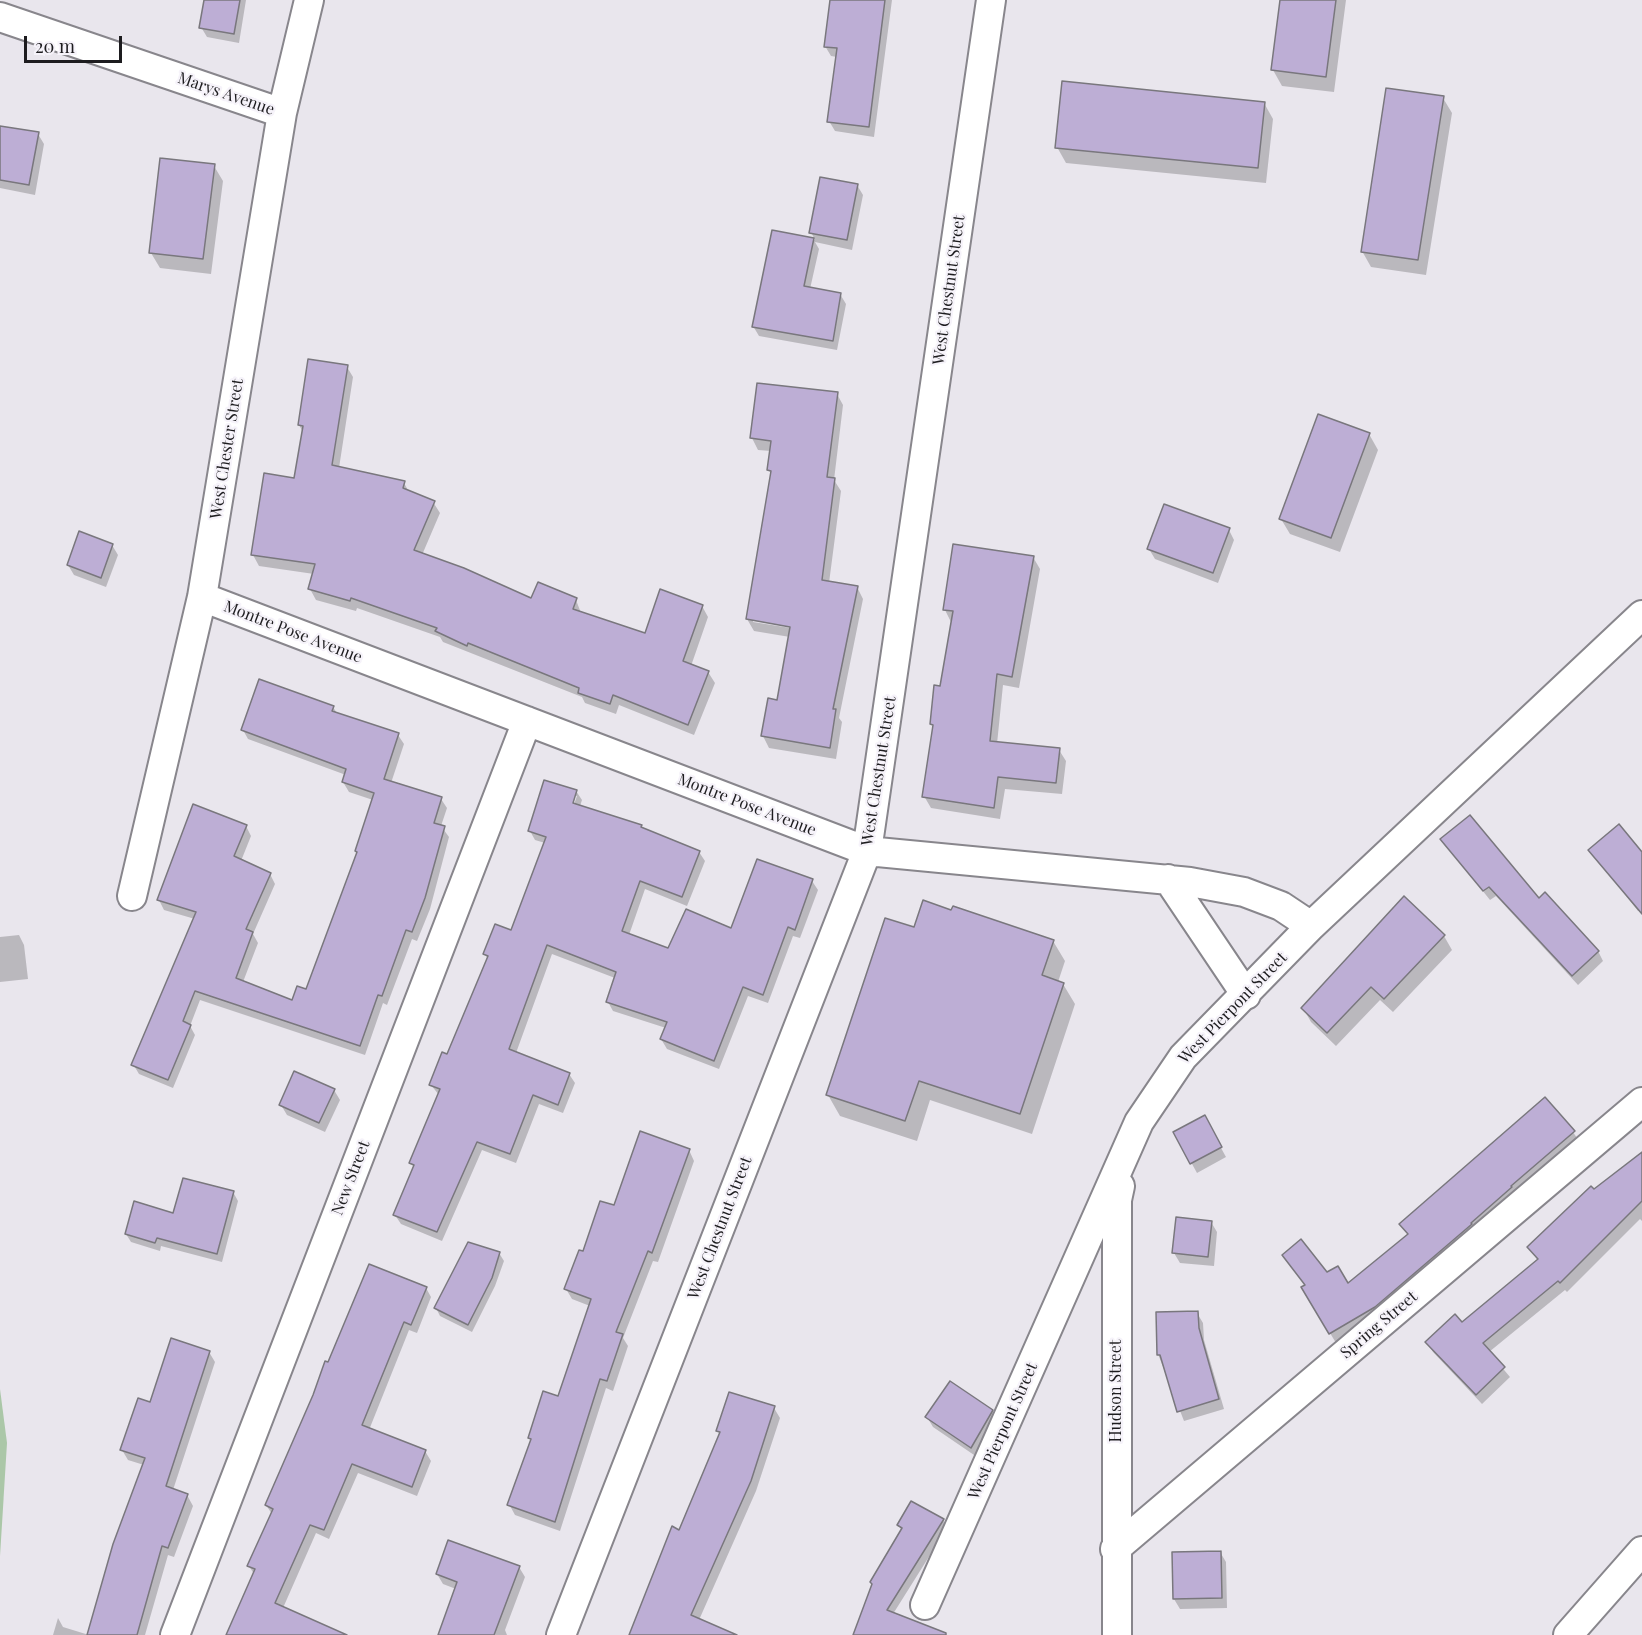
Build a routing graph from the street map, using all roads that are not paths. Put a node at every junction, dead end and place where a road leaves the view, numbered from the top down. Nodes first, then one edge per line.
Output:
1 (309, 0) edge
2 (991, 0) edge
3 (0, 17) edge
4 (282, 113) junction
5 (202, 597) junction
6 (1642, 615) edge
7 (526, 721) junction
8 (867, 851) junction
9 (1168, 879) junction
10 (132, 896) dead end
11 (1311, 926) junction
12 (1246, 995) junction
13 (1642, 1102) edge
14 (1129, 1149) junction
15 (1115, 1549) junction
16 (1642, 1551) edge
17 (925, 1605) dead end
18 (175, 1635) edge
19 (561, 1635) edge
20 (1117, 1635) edge
21 (1568, 1635) edge

1 - 4 street, West Chester Street
2 - 8 street, West Chestnut Street
3 - 4 street, Marys Avenue
4 - 5 street, West Chester Street
5 - 7 street, Montre Pose Avenue
5 - 10 street, West Chester Street
6 - 11 street, West Pierpont Street
7 - 8 street, Montre Pose Avenue
7 - 18 street, New Street
8 - 9 street, Montre Pose Avenue
8 - 19 street, West Chestnut Street
9 - 11 street, Montre Pose Avenue
9 - 12 street
11 - 12 street, West Pierpont Street
12 - 14 street, West Pierpont Street
13 - 15 street, Spring Street
14 - 15 street, Hudson Street
14 - 17 street, West Pierpont Street
15 - 20 street, Hudson Street
16 - 21 street

